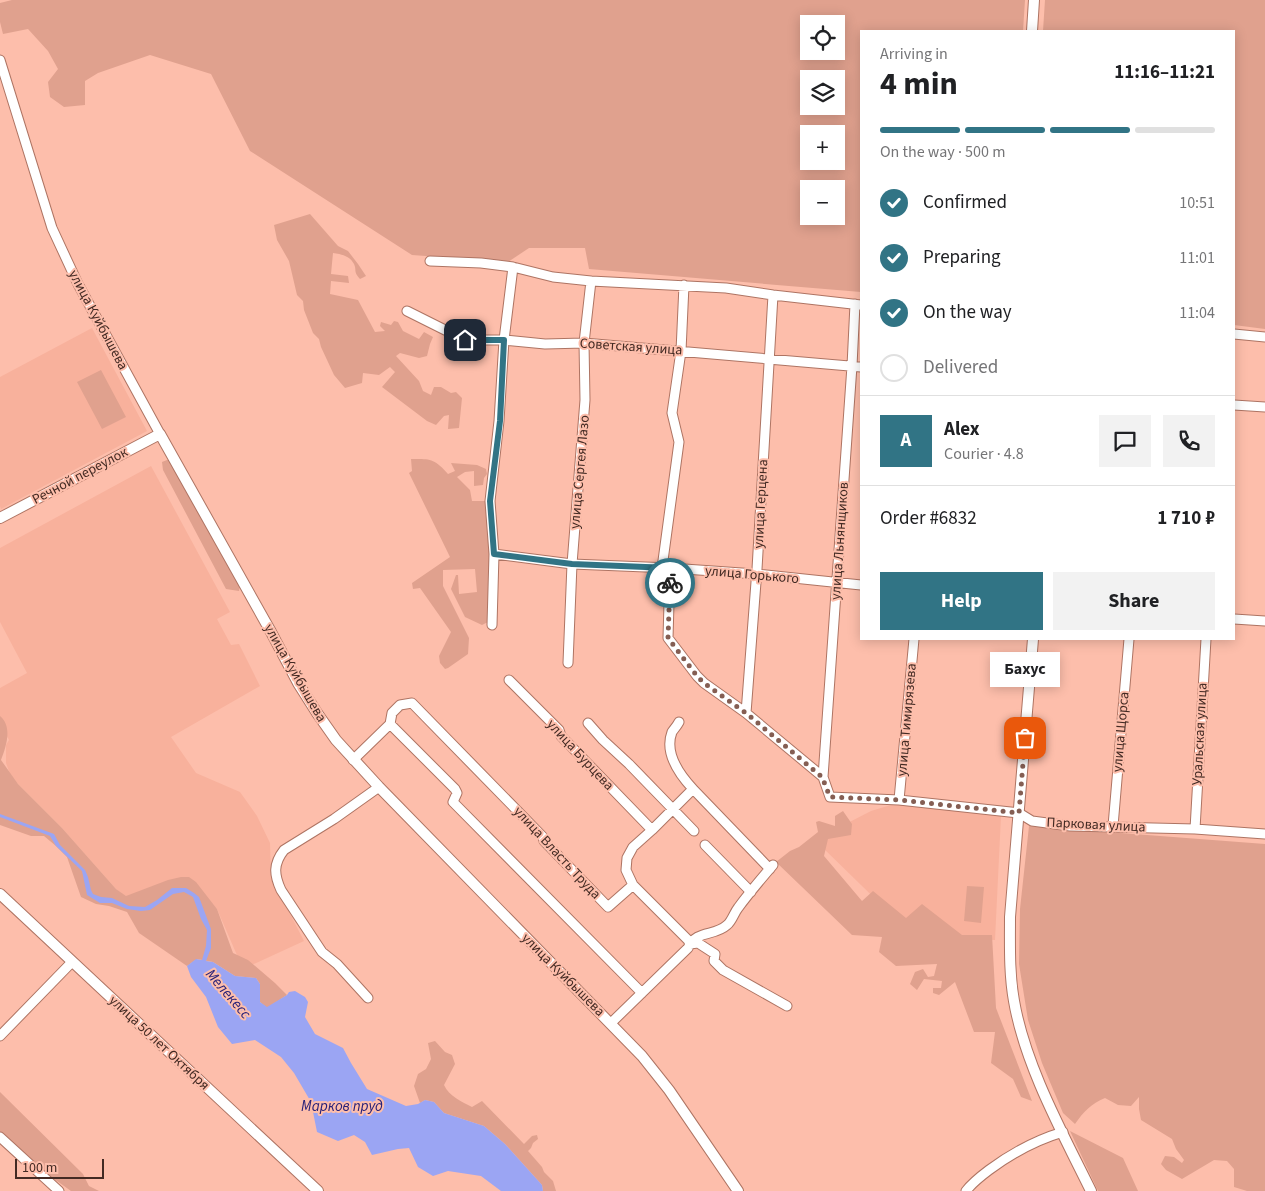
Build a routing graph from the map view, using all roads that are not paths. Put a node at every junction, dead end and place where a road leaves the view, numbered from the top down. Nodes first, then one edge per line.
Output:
1 (1034, 0) edge
2 (1032, 30) edge
3 (0, 60) edge
4 (430, 261) dead end
5 (513, 267) junction
6 (591, 281) junction
7 (684, 286) junction
8 (773, 295) junction
9 (858, 305) edge
10 (407, 311) dead end
11 (1235, 334) edge
12 (1265, 337) edge
13 (504, 340) junction
14 (584, 343) junction
15 (681, 351) junction
16 (769, 359) junction
17 (857, 366) edge
18 (1235, 405) edge
19 (1265, 407) edge
20 (160, 434) junction
21 (0, 518) edge
22 (494, 554) junction
23 (572, 564) junction
24 (666, 568) junction
25 (756, 574) junction
26 (837, 583) junction
27 (860, 585) edge
28 (1235, 619) edge
29 (1265, 621) edge
30 (492, 625) dead end
31 (914, 640) edge
32 (1033, 640) edge
33 (1129, 640) edge
34 (1206, 640) edge
35 (568, 663) dead end
36 (508, 680) dead end
37 (746, 713) junction
38 (678, 722) dead end
39 (588, 723) dead end
40 (390, 724) junction
41 (353, 760) junction
42 (822, 777) junction
43 (379, 787) junction
44 (693, 788) junction
45 (899, 800) junction
46 (672, 808) junction
47 (1019, 813) junction
48 (1113, 826) junction
49 (1195, 829) junction
50 (652, 830) junction
51 (694, 831) dead end
52 (1265, 834) edge
53 (705, 845) dead end
54 (632, 885) junction
55 (751, 892) junction
56 (0, 894) edge
57 (690, 944) junction
58 (72, 962) junction
59 (642, 993) junction
60 (368, 998) dead end
61 (787, 1006) dead end
62 (611, 1023) junction
63 (0, 1036) edge
64 (1063, 1132) junction
65 (0, 1137) edge
66 (59, 1191) edge
67 (318, 1191) edge
68 (738, 1191) edge
69 (966, 1191) edge
70 (1090, 1191) edge

1 - 2 main road
3 - 20 street, улица Куйбышева
4 - 5 street
5 - 6 street
5 - 13 street
6 - 7 street
6 - 14 street, улица Сергея Лазо
7 - 8 street
7 - 15 street
8 - 9 street
8 - 16 street, улица Герцена
9 - 17 street, улица Льнянщиков
10 - 13 street, Советская улица
11 - 12 street
13 - 14 street, Советская улица
13 - 22 street
14 - 15 street, Советская улица
14 - 23 street, улица Сергея Лазо
15 - 16 street, Советская улица
15 - 24 street
16 - 17 street, Советская улица
16 - 25 street, улица Герцена
17 - 26 street, улица Льнянщиков
18 - 19 street
20 - 21 main road, Речной переулок
20 - 41 main road, улица Куйбышева
22 - 23 street, улица Горького
22 - 30 street
23 - 24 street, улица Горького
23 - 35 street, улица Сергея Лазо
24 - 25 street, улица Горького
24 - 37 street, Парковая улица
25 - 26 street, улица Горького
25 - 37 street, улица Герцена
26 - 27 street, улица Горького
26 - 42 street, улица Льнянщиков
28 - 29 street
31 - 45 street, улица Тимирязева
32 - 47 main road
33 - 48 street, улица Щорса
34 - 49 street, Уральская улица
36 - 50 street, улица Бурцева
37 - 42 street, Парковая улица
38 - 44 street
39 - 46 street, улица Бурцева
40 - 41 street
40 - 54 street, улица Власть Труда
40 - 59 street
41 - 43 main road, улица Куйбышева
42 - 45 street, Парковая улица
43 - 60 street
43 - 62 main road, улица Куйбышева
44 - 46 street
44 - 55 street
45 - 47 street, Парковая улица
46 - 50 street
46 - 51 street, улица Бурцева
47 - 48 street, Парковая улица
47 - 64 main road
48 - 49 street, Парковая улица
49 - 52 street, Парковая улица
50 - 54 street
53 - 55 street
54 - 57 street
55 - 57 street
56 - 58 main road, улица 50 лет Октября
57 - 59 street
57 - 61 street
58 - 63 street
58 - 67 main road, улица 50 лет Октября
59 - 62 street
62 - 68 main road, улица Куйбышева
64 - 69 street
64 - 70 main road
65 - 66 street

